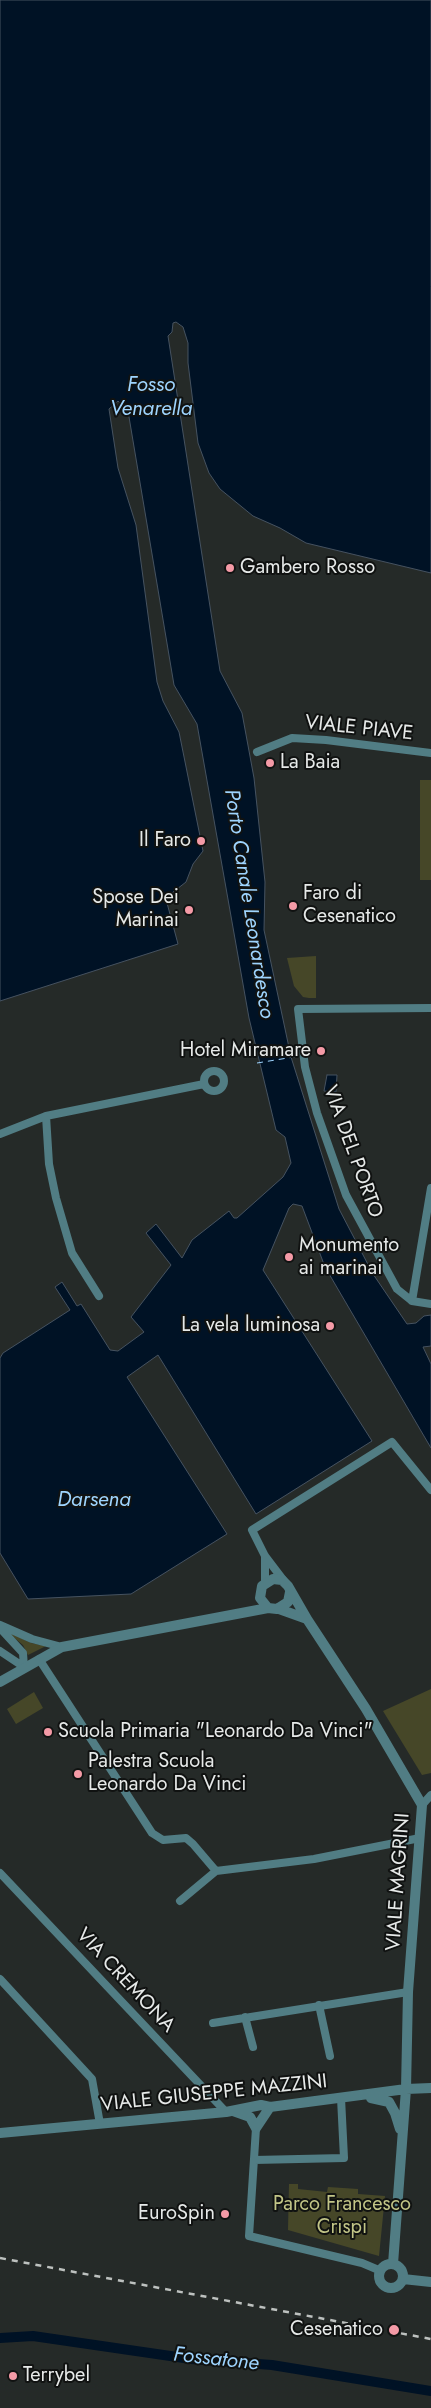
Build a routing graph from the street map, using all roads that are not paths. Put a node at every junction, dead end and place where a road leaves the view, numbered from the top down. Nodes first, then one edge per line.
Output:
1 (257, 752) dead end
2 (431, 753) edge
3 (431, 1008) edge
4 (204, 1084) dead end
5 (46, 1116) junction
6 (0, 1134) edge
7 (431, 1188) edge
8 (99, 1296) dead end
9 (412, 1301) junction
10 (431, 1304) edge
11 (431, 1490) edge
12 (264, 1556) junction
13 (265, 1583) junction
14 (285, 1583) junction
15 (290, 1592) junction
16 (260, 1598) junction
17 (268, 1608) junction
18 (279, 1609) junction
19 (246, 1612) junction
20 (307, 1620) junction
21 (0, 1627) edge
22 (62, 1647) junction
23 (0, 1650) edge
24 (39, 1658) junction
25 (24, 1667) junction
26 (0, 1682) edge
27 (431, 1795) edge
28 (422, 1805) junction
29 (420, 1838) junction
30 (216, 1871) junction
31 (0, 1873) edge
32 (180, 1901) dead end
33 (0, 1978) edge
34 (408, 1992) junction
35 (320, 2005) junction
36 (245, 2017) junction
37 (213, 2023) dead end
38 (252, 2047) dead end
39 (330, 2056) dead end
40 (406, 2088) junction
41 (431, 2088) edge
42 (355, 2097) junction
43 (341, 2098) junction
44 (270, 2107) junction
45 (228, 2111) junction
46 (100, 2124) junction
47 (256, 2128) junction
48 (0, 2133) edge
49 (402, 2144) junction
50 (254, 2160) junction
51 (393, 2264) junction
52 (381, 2271) junction
53 (403, 2279) junction
54 (431, 2282) edge

1 - 2 street, VIALE PIAVE
3 - 9 street, VIA DEL PORTO
4 - 5 street
5 - 6 street
5 - 8 street
7 - 9 street
9 - 10 street
11 - 12 street
12 - 13 street
12 - 14 street
13 - 14 street
13 - 16 street
14 - 15 street
15 - 18 street
15 - 20 street, VIALE MAGRINI
16 - 17 street
16 - 19 street
17 - 18 street
17 - 19 street
18 - 20 street
19 - 22 street
20 - 28 street, VIALE MAGRINI
21 - 22 street
21 - 25 street
22 - 24 street
23 - 25 street
24 - 25 street
24 - 30 street
25 - 26 street
27 - 28 street
28 - 29 street, VIALE MAGRINI
29 - 30 street
29 - 34 street, VIALE MAGRINI
30 - 32 street
31 - 45 street, VIA CREMONA
33 - 46 street
34 - 35 street
34 - 40 street, VIALE MAGRINI
35 - 36 street
35 - 39 street
36 - 37 street
36 - 38 street
40 - 41 street, VIALE GIUSEPPE MAZZINI
40 - 42 street, VIALE GIUSEPPE MAZZINI
40 - 49 street, VIALE MAGRINI
42 - 43 street, VIALE GIUSEPPE MAZZINI
42 - 49 street
43 - 44 street, VIALE GIUSEPPE MAZZINI
43 - 50 street
44 - 45 street, VIALE GIUSEPPE MAZZINI
44 - 47 street
45 - 46 street, VIALE GIUSEPPE MAZZINI
45 - 47 street
46 - 48 street, VIALE GIUSEPPE MAZZINI
47 - 50 street
49 - 51 street, VIALE MAGRINI
50 - 52 street
51 - 52 street
51 - 53 street
52 - 53 street
53 - 54 street

